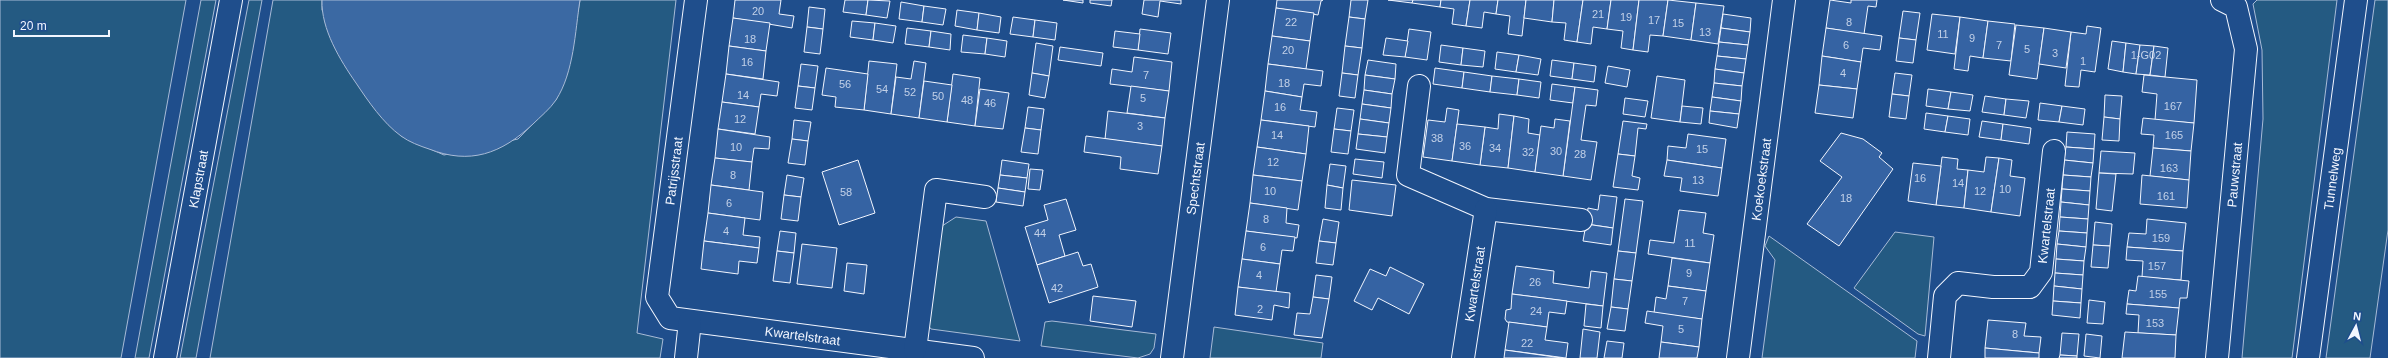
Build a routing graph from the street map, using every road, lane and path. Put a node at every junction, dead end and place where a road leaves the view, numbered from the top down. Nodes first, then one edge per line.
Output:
1 (231, 0) edge
2 (696, 0) edge
3 (1218, 0) edge
4 (1784, 0) edge
5 (2222, 0) edge
6 (2356, 0) edge
7 (1419, 86) dead end
8 (2054, 151) dead end
9 (985, 197) dead end
10 (1486, 209) junction
11 (1581, 220) dead end
12 (690, 321) junction
13 (915, 350) junction
14 (165, 358) edge
15 (686, 358) edge
16 (973, 358) edge
17 (1172, 358) edge
18 (1462, 358) edge
19 (1738, 358) edge
20 (1939, 358) edge
21 (2217, 358) edge
22 (2308, 358) edge

1 - 14 street, Klapstraat
2 - 12 street, Patrijsstraat
3 - 17 street, Spechtstraat
4 - 19 street, Koekoekstraat
5 - 21 street, Pauwstraat
6 - 22 street, Tunnelweg
7 - 10 street
8 - 20 street, Kwartelstraat
9 - 13 street
10 - 11 street
10 - 18 street, Kwartelstraat
12 - 13 street, Kwartelstraat
12 - 15 street
13 - 16 street, Kwartelstraat

